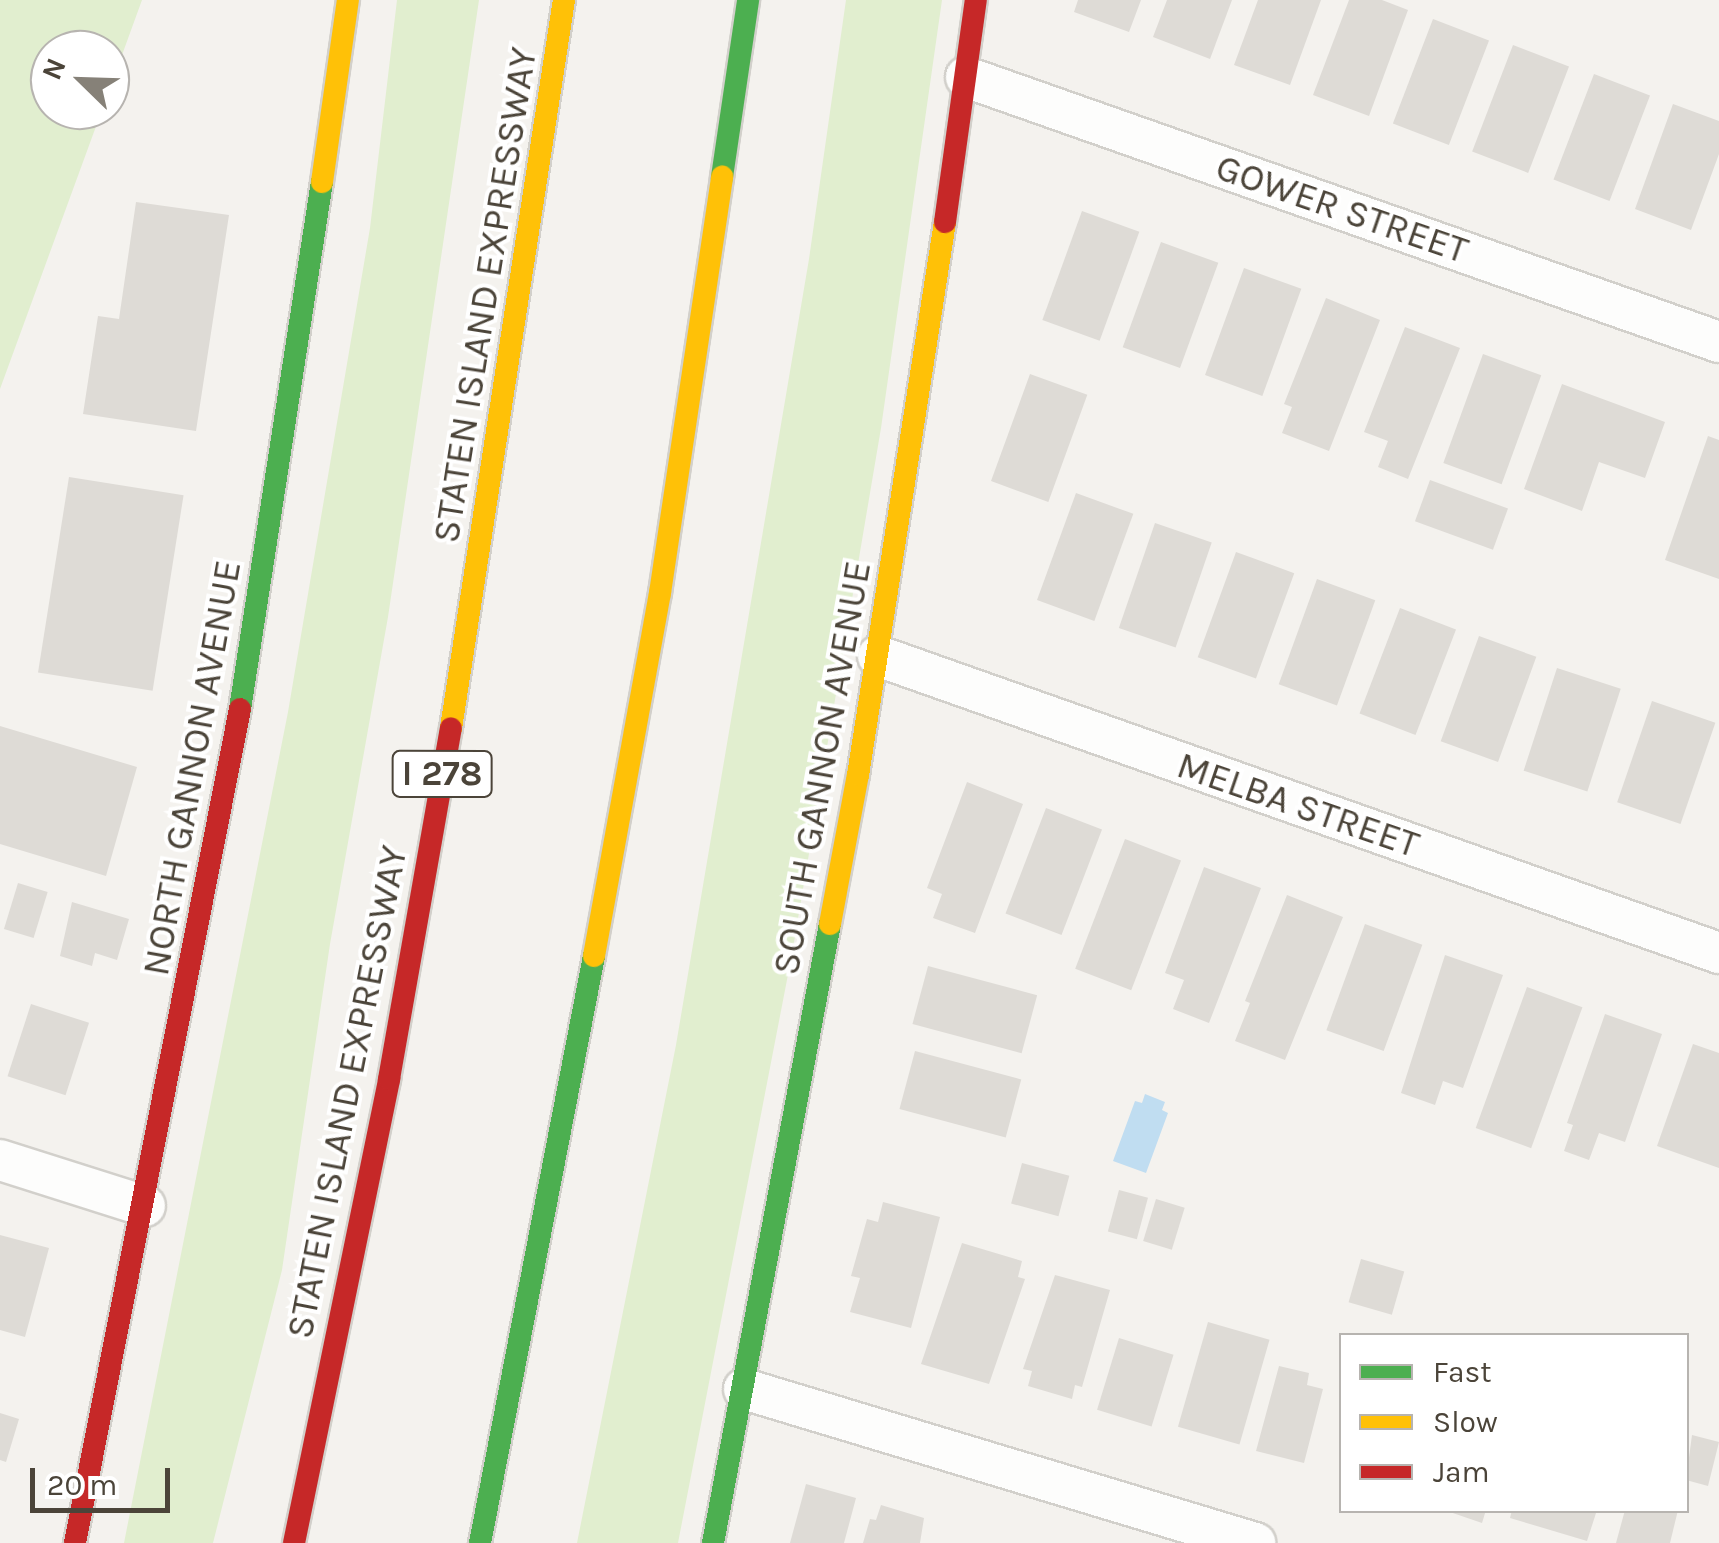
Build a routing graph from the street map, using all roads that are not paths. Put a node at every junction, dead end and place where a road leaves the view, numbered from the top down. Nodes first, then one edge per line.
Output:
1 (348, 0) edge
2 (564, 0) edge
3 (748, 0) edge
4 (976, 0) edge
5 (966, 77) junction
6 (1719, 342) edge
7 (878, 656) junction
8 (1719, 953) edge
9 (0, 1160) edge
10 (145, 1206) junction
11 (744, 1388) junction
12 (75, 1543) edge
13 (294, 1543) edge
14 (480, 1543) edge
15 (712, 1543) edge
16 (1255, 1543) edge

1 - 10 main road, NORTH GANNON AVENUE
2 - 13 main road, STATEN ISLAND EXPRESSWAY / I 278
3 - 14 main road
4 - 5 main road, SOUTH GANNON AVENUE
5 - 6 street, GOWER STREET
5 - 7 main road, SOUTH GANNON AVENUE
7 - 8 street, MELBA STREET
7 - 11 main road, SOUTH GANNON AVENUE
9 - 10 street
10 - 12 main road, NORTH GANNON AVENUE
11 - 15 main road, SOUTH GANNON AVENUE
11 - 16 street

